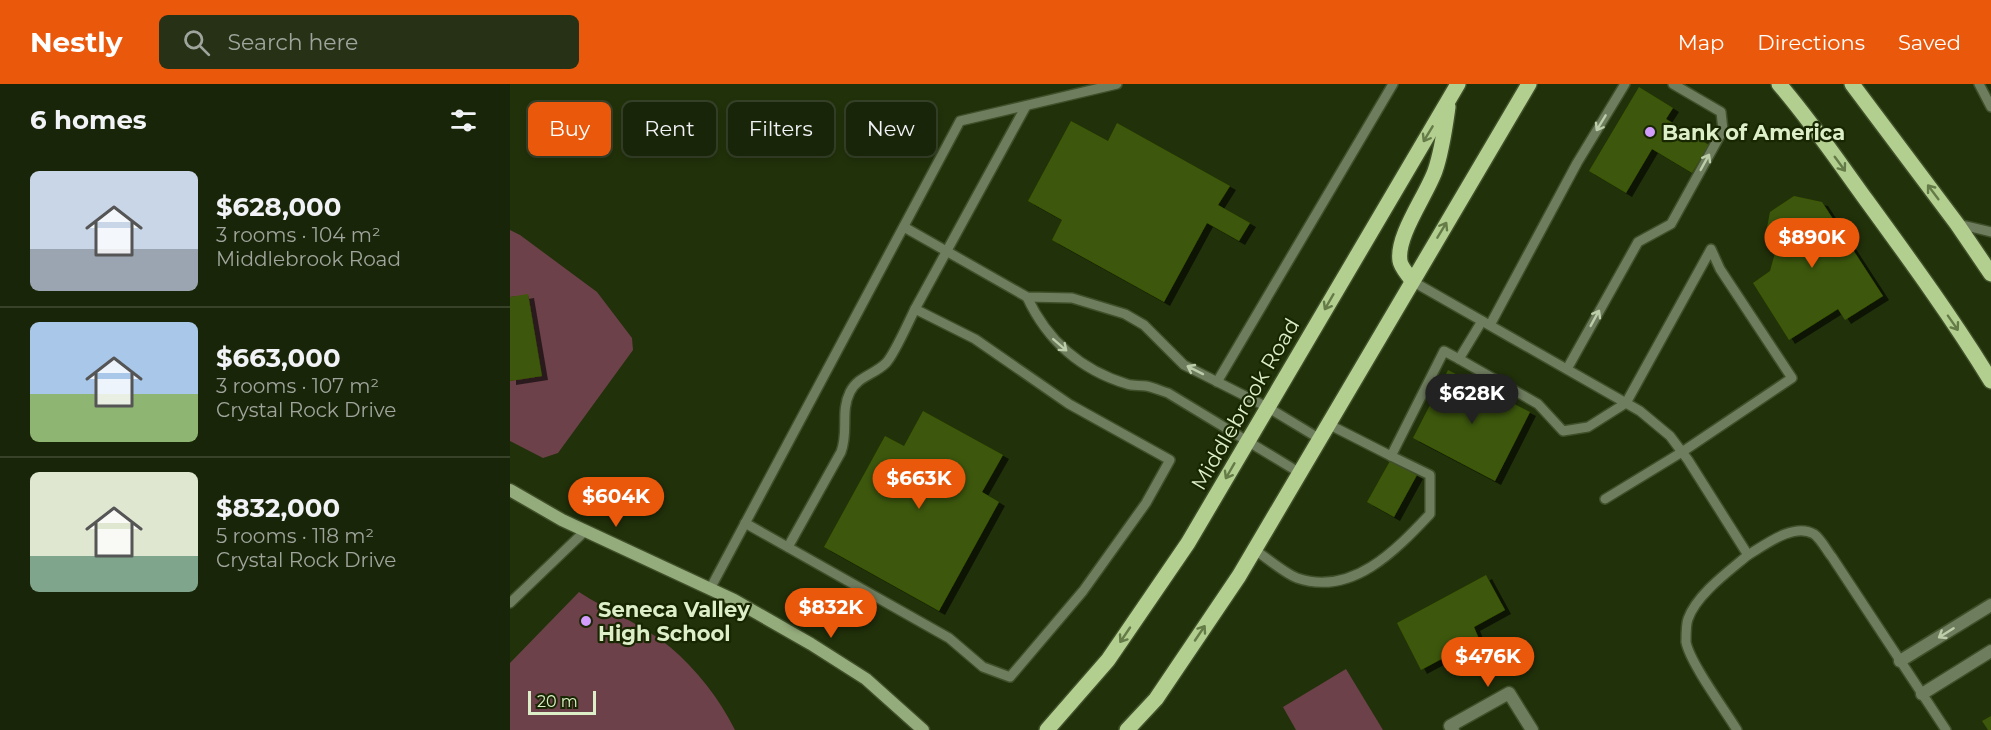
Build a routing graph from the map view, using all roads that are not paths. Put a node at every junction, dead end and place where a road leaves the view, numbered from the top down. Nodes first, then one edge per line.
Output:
1 (1117, 84) edge
2 (1393, 84) edge
3 (1458, 84) edge
4 (1529, 84) edge
5 (1625, 84) edge
6 (1673, 84) edge
7 (1779, 84) edge
8 (1852, 84) edge
9 (1979, 84) edge
10 (1449, 98) junction
11 (1026, 106) junction
12 (1991, 107) edge
13 (1957, 224) junction
14 (904, 227) junction
15 (1991, 232) edge
16 (946, 251) junction
17 (1991, 274) edge
18 (1412, 281) junction
19 (1027, 297) junction
20 (915, 309) junction
21 (1486, 323) junction
22 (1459, 359) junction
23 (1567, 369) junction
24 (1991, 381) edge
25 (1217, 382) junction
26 (1626, 403) junction
27 (1267, 408) junction
28 (1328, 424) junction
29 (1320, 439) junction
30 (1248, 440) junction
31 (1682, 452) junction
32 (1391, 456) junction
33 (1300, 473) junction
34 (510, 490) edge
35 (1605, 499) dead end
36 (745, 523) junction
37 (585, 531) junction
38 (788, 547) junction
39 (1255, 550) junction
40 (1748, 555) junction
41 (710, 589) junction
42 (510, 603) edge
43 (1991, 605) edge
44 (1991, 651) edge
45 (1900, 661) junction
46 (1922, 694) junction
47 (923, 730) edge
48 (1047, 730) edge
49 (1128, 730) edge
50 (1453, 730) edge
51 (1532, 730) edge
52 (1737, 730) edge
53 (1946, 730) edge

1 - 11 lane
2 - 25 lane
3 - 10 main road, Middlebrook Road
18 -> 4 main road
5 -> 21 lane
23 -> 6 lane
7 -> 24 main road
13 -> 8 main road
9 - 12 lane
10 - 18 main road
10 -> 27 main road, Middlebrook Road
11 - 14 lane
11 - 16 lane
13 - 15 lane
13 - 17 main road
14 - 16 lane
14 - 36 lane
16 - 19 lane
16 - 20 lane
18 - 21 lane
18 - 28 main road
25 -> 19 lane
19 -> 30 lane
20 - 38 lane
20 - 38 lane
21 - 22 lane
21 - 23 lane
22 - 26 lane
22 - 32 lane
23 - 26 lane
25 - 27 lane
26 - 31 lane
26 - 31 lane
27 - 29 lane
27 - 30 main road, Middlebrook Road
28 - 29 main road
28 - 32 lane
29 - 33 main road
30 - 33 lane
30 -> 48 main road, Middlebrook Road
31 - 35 lane
31 - 40 lane
32 - 39 lane
33 - 39 main road
34 - 37 street
36 - 38 lane
36 - 41 lane
37 - 41 street
37 - 42 lane
49 -> 39 main road
40 - 45 lane
40 - 52 lane
41 - 47 street
43 -> 45 street
44 - 46 street
45 - 46 lane
46 - 53 lane
50 - 51 street

